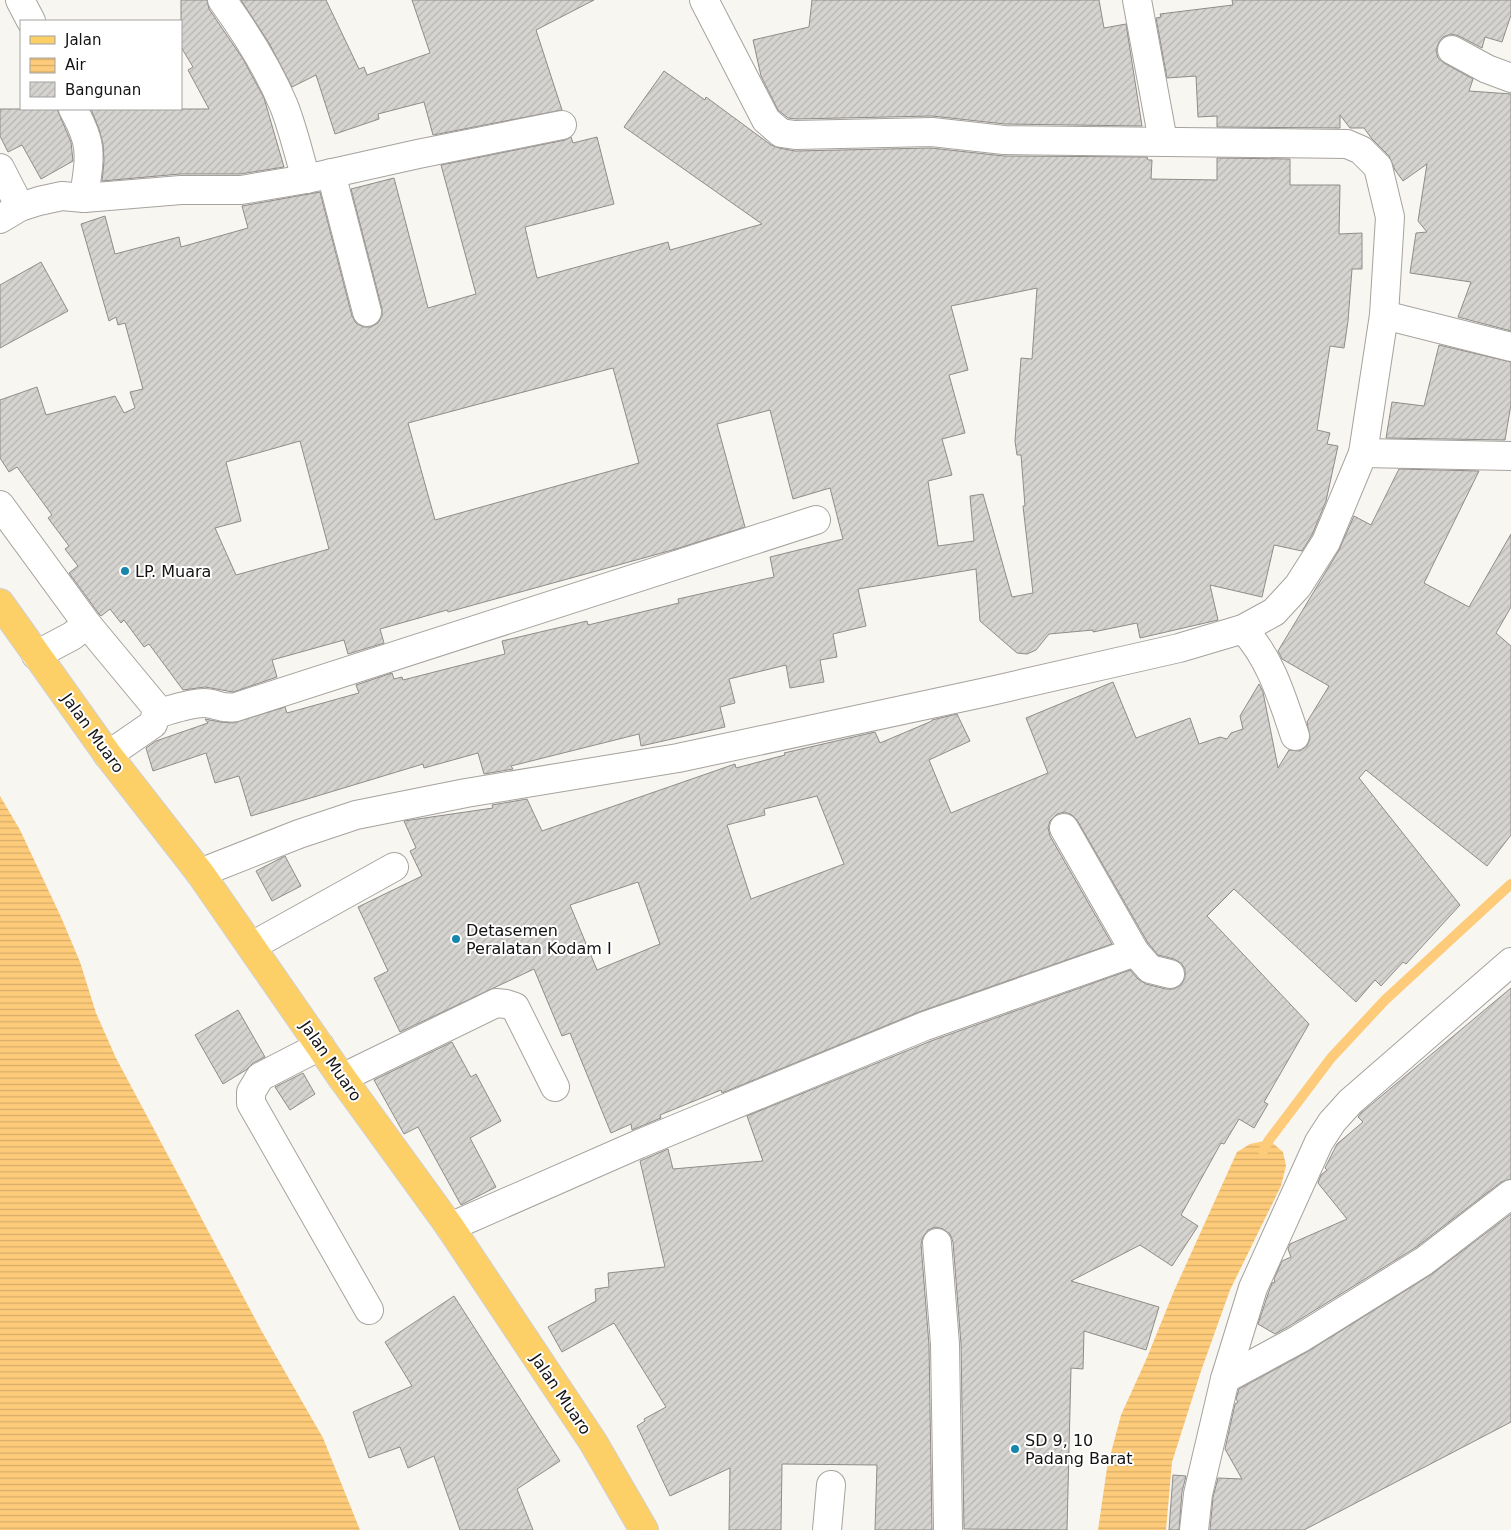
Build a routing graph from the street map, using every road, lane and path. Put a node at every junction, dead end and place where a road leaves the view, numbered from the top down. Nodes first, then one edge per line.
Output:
1 (20, 0) edge
2 (222, 0) edge
3 (704, 0) edge
4 (1137, 0) edge
5 (30, 20) edge
6 (1452, 50) dead end
7 (1511, 78) edge
8 (73, 110) edge
9 (562, 125) dead end
10 (1163, 141) junction
11 (0, 168) edge
12 (319, 176) junction
13 (84, 198) junction
14 (10, 213) edge
15 (367, 312) dead end
16 (1384, 315) junction
17 (1511, 347) edge
18 (1363, 453) junction
19 (1511, 456) edge
20 (0, 505) edge
21 (816, 520) dead end
22 (0, 603) edge
23 (87, 624) junction
24 (1243, 629) junction
25 (36, 655) junction
26 (156, 714) junction
27 (1295, 736) dead end
28 (108, 755) junction
29 (1064, 828) dead end
30 (394, 867) dead end
31 (200, 872) junction
32 (252, 946) junction
33 (1135, 952) junction
34 (1511, 962) edge
35 (1170, 974) dead end
36 (320, 1046) junction
37 (342, 1078) junction
38 (555, 1087) dead end
39 (1511, 1194) edge
40 (450, 1227) junction
41 (937, 1243) dead end
42 (369, 1310) dead end
43 (1225, 1379) junction
44 (832, 1485) dead end
45 (644, 1530) edge
46 (826, 1530) edge
47 (948, 1530) edge
48 (1194, 1530) edge

1 - 5 street
2 - 12 street
3 - 10 street
4 - 10 street
6 - 7 street
8 - 13 street
9 - 12 street
10 - 16 street
11 - 14 street
12 - 13 street
12 - 15 street
13 - 14 street
16 - 17 street
16 - 18 street
18 - 19 street
18 - 24 street
20 - 23 street
21 - 26 street
22 - 25 main road, Jalan Muaro
23 - 25 street
23 - 26 street
24 - 27 street
24 - 31 street
25 - 28 main road, Jalan Muaro
26 - 28 street
28 - 31 main road, Jalan Muaro
29 - 33 street
30 - 32 street
31 - 32 main road, Jalan Muaro
32 - 36 main road, Jalan Muaro
33 - 35 street
33 - 40 street
34 - 43 street
36 - 37 main road, Jalan Muaro
36 - 42 street
37 - 38 street
37 - 40 main road, Jalan Muaro
39 - 43 street
40 - 45 main road, Jalan Muaro
41 - 47 street
43 - 48 street
44 - 46 street

